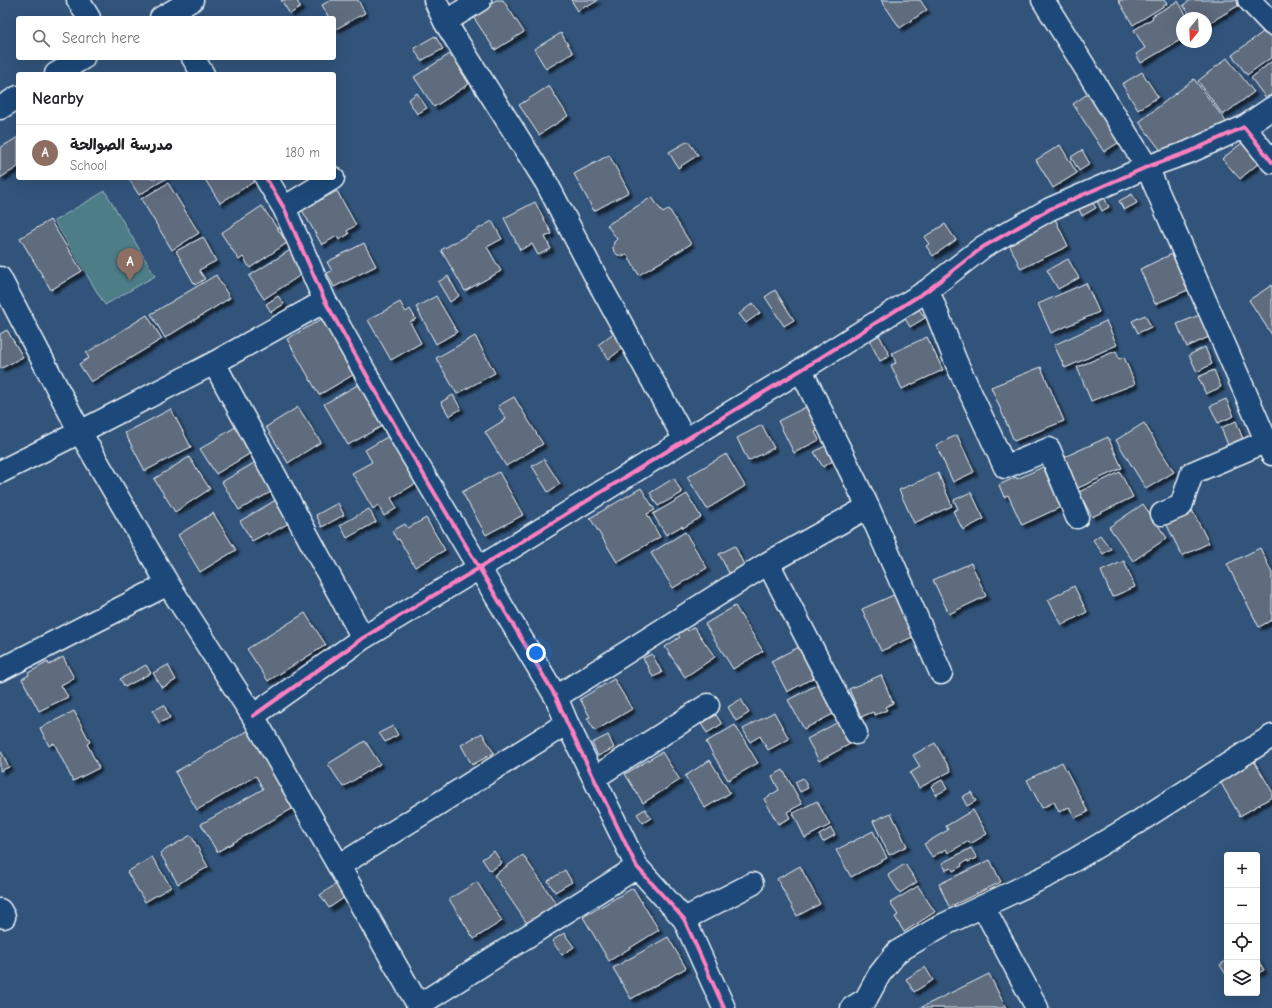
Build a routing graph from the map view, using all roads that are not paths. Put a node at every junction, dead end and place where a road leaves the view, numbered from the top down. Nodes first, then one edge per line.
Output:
1 (78, 0) edge
2 (192, 0) edge
3 (435, 0) edge
4 (480, 0) edge
5 (1043, 0) edge
6 (1249, 0) edge
7 (88, 16) edge
8 (168, 16) edge
9 (446, 22) junction
10 (1272, 24) edge
11 (80, 60) edge
12 (194, 60) edge
13 (59, 72) edge
14 (202, 72) edge
15 (16, 98) edge
16 (0, 108) edge
17 (1272, 108) edge
18 (1244, 127) junction
19 (1272, 162) edge
20 (1147, 167) junction
21 (267, 180) edge
22 (330, 180) edge
23 (284, 208) junction
24 (0, 278) edge
25 (928, 290) junction
26 (325, 301) junction
27 (214, 363) junction
28 (801, 370) junction
29 (80, 432) junction
30 (685, 440) junction
31 (1269, 447) edge
32 (0, 472) edge
33 (868, 507) junction
34 (1162, 514) dead end
35 (1077, 517) dead end
36 (768, 563) junction
37 (479, 568) junction
38 (168, 584) junction
39 (363, 638) junction
40 (0, 670) edge
41 (941, 672) dead end
42 (556, 697) junction
43 (708, 705) dead end
44 (253, 716) junction
45 (567, 724) junction
46 (856, 733) dead end
47 (1272, 736) edge
48 (594, 778) junction
49 (339, 866) junction
50 (637, 867) junction
51 (752, 884) dead end
52 (982, 906) junction
53 (684, 919) junction
54 (419, 1006) edge
55 (724, 1008) edge
56 (852, 1008) edge
57 (1037, 1008) edge

1 - 7 street
2 - 8 street
3 - 9 street
4 - 9 street
5 - 20 street
6 - 10 street
9 - 30 street
11 - 13 street
12 - 14 street
15 - 16 street
17 - 18 street
18 - 19 street
18 - 20 street
20 - 25 street
20 - 31 street
21 - 23 street
22 - 23 street
23 - 26 street
24 - 29 street
25 - 28 street
25 - 35 street
26 - 27 street
26 - 37 street
27 - 29 street
27 - 39 street
28 - 30 street
28 - 33 street
29 - 32 street
29 - 38 street
30 - 37 street
31 - 34 street
33 - 36 street
33 - 41 street
36 - 42 street
36 - 46 street
37 - 39 street
37 - 42 street
38 - 40 street
38 - 44 street
39 - 44 street
42 - 45 street
43 - 48 street
44 - 49 street
45 - 48 street
45 - 49 street
47 - 52 street
48 - 50 street
49 - 54 street
50 - 53 street
50 - 54 street
51 - 53 street
52 - 56 street
52 - 57 street
53 - 55 street

